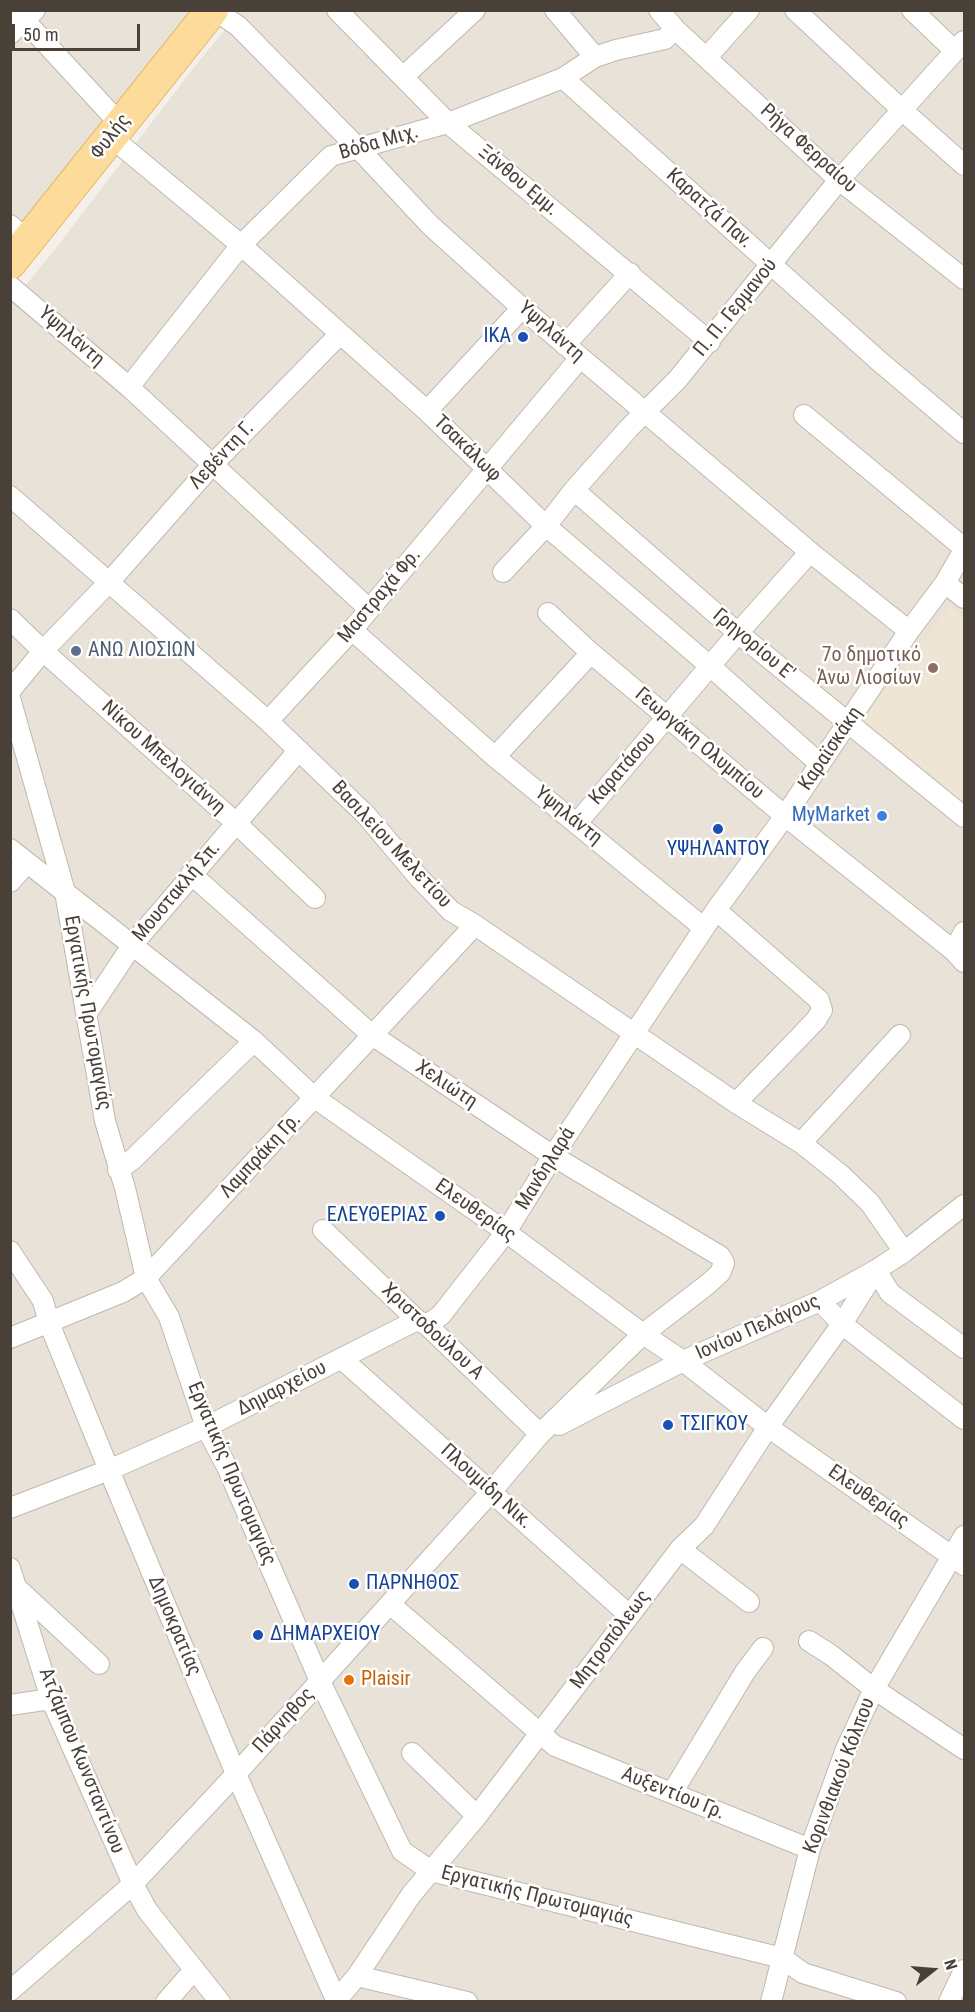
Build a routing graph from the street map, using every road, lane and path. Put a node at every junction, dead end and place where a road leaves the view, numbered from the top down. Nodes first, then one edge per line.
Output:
1 (213, 10) edge
2 (337, 10) edge
3 (475, 10) edge
4 (555, 10) edge
5 (659, 10) edge
6 (750, 10) edge
7 (795, 10) edge
8 (912, 10) edge
9 (25, 14) edge
10 (675, 29) junction
11 (10, 34) edge
12 (960, 46) edge
13 (595, 57) junction
14 (707, 57) junction
15 (403, 77) junction
16 (563, 78) junction
17 (902, 110) junction
18 (447, 123) junction
19 (116, 130) junction
20 (358, 148) junction
21 (964, 165) edge
22 (839, 180) junction
23 (16, 243) edge
24 (241, 245) junction
25 (771, 264) junction
26 (630, 273) junction
27 (964, 279) edge
28 (10, 286) edge
29 (522, 308) junction
30 (339, 335) junction
31 (710, 342) junction
32 (573, 352) junction
33 (129, 387) junction
34 (427, 411) junction
35 (647, 412) junction
36 (804, 415) dead end
37 (964, 433) edge
38 (213, 464) junction
39 (488, 468) junction
40 (574, 490) junction
41 (10, 496) edge
42 (546, 526) junction
43 (964, 549) edge
44 (810, 552) junction
45 (503, 572) dead end
46 (110, 581) junction
47 (945, 583) junction
48 (964, 598) edge
49 (369, 609) junction
50 (548, 613) dead end
51 (10, 619) edge
52 (352, 630) junction
53 (909, 631) junction
54 (738, 633) junction
55 (43, 651) junction
56 (591, 653) junction
57 (710, 666) junction
58 (10, 691) edge
59 (10, 698) edge
60 (668, 717) junction
61 (268, 721) junction
62 (848, 723) junction
63 (299, 750) junction
64 (495, 758) junction
65 (820, 764) junction
66 (785, 816) junction
67 (964, 817) edge
68 (236, 823) junction
69 (577, 823) junction
70 (10, 849) edge
71 (27, 864) junction
72 (191, 874) junction
73 (10, 882) edge
74 (65, 892) junction
75 (315, 898) dead end
76 (716, 910) junction
77 (475, 925) junction
78 (704, 928) junction
79 (964, 932) edge
80 (133, 944) junction
81 (959, 957) edge
82 (87, 1013) junction
83 (634, 1034) junction
84 (372, 1035) junction
85 (900, 1035) dead end
86 (254, 1041) junction
87 (315, 1098) junction
88 (736, 1103) junction
89 (801, 1143) junction
90 (553, 1156) junction
91 (118, 1170) junction
92 (964, 1205) edge
93 (323, 1230) dead end
94 (506, 1232) junction
95 (10, 1251) edge
96 (904, 1252) junction
97 (724, 1263) joint
98 (876, 1270) junction
99 (147, 1278) junction
100 (820, 1301) junction
101 (49, 1323) junction
102 (422, 1323) junction
103 (842, 1324) junction
104 (643, 1334) junction
105 (10, 1338) edge
106 (964, 1348) edge
107 (342, 1359) junction
108 (683, 1361) junction
109 (964, 1419) edge
110 (206, 1427) junction
111 (768, 1427) junction
112 (540, 1434) junction
113 (108, 1470) junction
114 (491, 1492) junction
115 (10, 1508) edge
116 (964, 1536) edge
117 (681, 1549) junction
118 (958, 1561) edge
119 (10, 1568) edge
120 (18, 1589) junction
121 (749, 1602) dead end
122 (390, 1604) junction
123 (629, 1615) junction
124 (809, 1641) dead end
125 (763, 1648) dead end
126 (99, 1664) dead end
127 (320, 1681) junction
128 (874, 1689) junction
129 (51, 1699) junction
130 (10, 1705) edge
131 (540, 1734) junction
132 (964, 1749) edge
133 (412, 1753) dead end
134 (236, 1774) junction
135 (672, 1793) junction
136 (477, 1816) junction
137 (810, 1849) junction
138 (431, 1871) junction
139 (133, 1884) junction
140 (782, 1958) junction
141 (194, 1970) junction
142 (964, 1970) edge
143 (357, 1976) junction
144 (10, 1993) edge
145 (16, 2001) edge
146 (166, 2001) edge
147 (220, 2001) edge
148 (336, 2001) edge
149 (467, 2001) edge
150 (771, 2001) edge
151 (896, 2001) edge
152 (949, 2001) edge

1 - 19 main road, Φυλής
1 - 20 street, Υψηλάντη
2 - 15 street, Ξάνθου Εμμ.
3 - 15 street
4 - 13 street
5 - 10 street, Ρήγα Φερραίου
6 - 14 street
7 - 17 street
8 - 12 street
9 - 11 street
9 - 19 street, Τσακάλωφ
10 - 13 street, Βόδα Μιχ.
10 - 14 street, Ρήγα Φερραίου
12 - 17 street, Π. Π. Γερμανού
13 - 16 street, Βόδα Μιχ.
14 - 22 street, Ρήγα Φερραίου
15 - 18 street, Ξάνθου Εμμ.
16 - 18 street, Βόδα Μιχ.
16 - 25 street, Καρατζά Παν.
17 - 21 street
17 - 22 street, Π. Π. Γερμανού
18 - 20 street, Βόδα Μιχ.
18 - 26 street, Ξάνθου Εμμ.
19 - 23 main road, Φυλής
19 - 24 street, Τσακάλωφ
20 - 24 street, Βόδα Μιχ.
20 - 29 street, Υψηλάντη
22 - 25 street, Π. Π. Γερμανού
22 - 27 street, Ρήγα Φερραίου
24 - 30 street, Τσακάλωφ
24 - 33 street, Βόδα Μιχ.
25 - 31 street, Π. Π. Γερμανού
25 - 37 street, Καρατζά Παν.
26 - 31 street, Ξάνθου Εμμ.
26 - 32 street, Μαστραχά Φρ.
28 - 33 street, Υψηλάντη
29 - 32 street, Υψηλάντη
29 - 34 street
30 - 34 street, Τσακάλωφ
30 - 38 street, Λεβέντη Γ.
31 - 35 street, Π. Π. Γερμανού
32 - 35 street, Υψηλάντη
32 - 39 street, Μαστραχά Φρ.
33 - 38 street, Υψηλάντη
34 - 39 street, Τσακάλωφ
35 - 40 street, Π. Π. Γερμανού
35 - 44 street, Υψηλάντη
36 - 43 street
38 - 46 street, Λεβέντη Γ.
38 - 49 street, Υψηλάντη
39 - 42 street, Τσακάλωφ
39 - 49 street, Μαστραχά Φρ.
40 - 42 street, Π. Π. Γερμανού
40 - 54 street, Γρηγορίου Ε'
41 - 46 street, Βασιλείου Μελετίου
42 - 45 street, Π. Π. Γερμανού
42 - 57 street, Τσακάλωφ
43 - 47 street, Καραϊσκάκη
44 - 53 street, Υψηλάντη
44 - 54 street, Καρατάσου
46 - 55 street, Λεβέντη Γ.
46 - 61 street, Βασιλείου Μελετίου
47 - 48 street
47 - 53 street, Καραϊσκάκη
49 - 52 street, Μαστραχά Φρ.
50 - 56 street, Γεωργάκη Ολυμπίου
51 - 55 street, Νίκου Μπελογιάννη
52 - 61 street, Μαστραχά Φρ.
52 - 64 street, Υψηλάντη
53 - 62 street, Καραϊσκάκη
54 - 57 street, Καρατάσου
54 - 62 street, Γρηγορίου Ε'
55 - 58 street, Λεβέντη Γ.
55 - 68 street, Νίκου Μπελογιάννη
56 - 60 street, Γεωργάκη Ολυμπίου
56 - 64 street
57 - 60 street, Καρατάσου
57 - 65 street, Τσακάλωφ
59 - 74 street, Εργατικής Πρωτομαγιάς
60 - 66 street, Γεωργάκη Ολυμπίου
60 - 69 street, Καρατάσου
61 - 63 street, Βασιλείου Μελετίου
62 - 65 street, Καραϊσκάκη
62 - 67 street, Γρηγορίου Ε'
63 - 68 street, Μουστακλή Σπ.
63 - 77 street, Βασιλείου Μελετίου
64 - 69 street, Υψηλάντη
65 - 66 street, Καραϊσκάκη
66 - 76 street, Καραϊσκάκη
66 - 81 street, Γεωργάκη Ολυμπίου
68 - 72 street, Μουστακλή Σπ.
68 - 75 street, Νίκου Μπελογιάννη
69 - 78 street, Υψηλάντη
70 - 71 street, Ελευθερίας
71 - 73 street
71 - 74 street, Ελευθερίας
72 - 80 street, Μουστακλή Σπ.
72 - 84 street, Χελιώτη
74 - 80 street, Ελευθερίας
74 - 82 street, Εργατικής Πρωτομαγιάς
76 - 78 street, Καραϊσκάκη
76 - 88 street
77 - 83 street, Βασιλείου Μελετίου
77 - 84 street, Λαμπράκη Γρ.
78 - 83 street, Καραϊσκάκη
79 - 81 street
80 - 82 street, Μουστακλή Σπ.
80 - 86 street, Ελευθερίας
82 - 91 street, Εργατικής Πρωτομαγιάς
83 - 88 street, Βασιλείου Μελετίου
83 - 90 street, Μανδηλαρά
84 - 87 street, Λαμπράκη Γρ.
84 - 90 street, Χελιώτη
85 - 89 street
86 - 87 street, Ελευθερίας
86 - 91 street
87 - 94 street, Ελευθερίας
87 - 99 street, Λαμπράκη Γρ.
88 - 89 street, Βασιλείου Μελετίου
89 - 96 street, Βασιλείου Μελετίου
90 - 94 street, Μανδηλαρά
90 - 97 street, Χελιώτη
91 - 99 street, Εργατικής Πρωτομαγιάς
92 - 96 street, Ιονίου Πελάγους
93 - 102 street, Χριστοδούλου Α
94 - 102 street, Μανδηλαρά
94 - 104 street, Ελευθερίας
95 - 101 street, Δημοκρατίας
96 - 98 street, Ιονίου Πελάγους
97 - 104 street, Πάρνηθος
98 - 100 street, Ιονίου Πελάγους
98 - 103 street, Μητροπόλεως
98 - 106 street
99 - 101 street, Λαμπράκη Γρ.
99 - 110 street, Εργατικής Πρωτομαγιάς
100 - 103 street
100 - 108 street, Ιονίου Πελάγους
101 - 105 street, Λαμπράκη Γρ.
101 - 113 street, Δημοκρατίας
102 - 107 street, Δημαρχείου
102 - 112 street, Χριστοδούλου Α
103 - 109 street
103 - 111 street, Μητροπόλεως
104 - 108 street, Ελευθερίας
104 - 112 street, Πάρνηθος
107 - 110 street, Δημαρχείου
107 - 114 street, Πλουμίδη Νικ.
108 - 111 street, Ελευθερίας
108 - 112 street, Ιονίου Πελάγους
110 - 113 street, Δημαρχείου
110 - 127 street, Εργατικής Πρωτομαγιάς
111 - 117 street, Μητροπόλεως
111 - 118 street, Ελευθερίας
112 - 114 street, Πάρνηθος
113 - 115 street, Δημαρχείου
113 - 134 street, Δημοκρατίας
114 - 122 street, Πάρνηθος
114 - 123 street, Πλουμίδη Νικ.
116 - 118 street, Κορινθιακού Κόλπου
117 - 121 street
117 - 123 street, Μητροπόλεως
118 - 128 street, Κορινθιακού Κόλπου
119 - 120 street, Ατζάμπου Κωνσταντίνου
120 - 126 street
120 - 129 street, Ατζάμπου Κωνσταντίνου
122 - 127 street, Πάρνηθος
122 - 131 street, Αυξεντίου Γρ.
123 - 131 street, Μητροπόλεως
124 - 128 street
125 - 135 street
127 - 134 street, Πάρνηθος
127 - 138 street, Εργατικής Πρωτομαγιάς
128 - 132 street
128 - 137 street, Κορινθιακού Κόλπου
129 - 130 street
129 - 139 street, Ατζάμπου Κωνσταντίνου
131 - 135 street, Αυξεντίου Γρ.
131 - 136 street, Μητροπόλεως
133 - 136 street
134 - 139 street, Πάρνηθος
134 - 148 street, Δημοκρατίας
135 - 137 street, Αυξεντίου Γρ.
136 - 138 street, Μητροπόλεως
137 - 140 street, Κορινθιακού Κόλπου
138 - 140 street, Εργατικής Πρωτομαγιάς
138 - 143 street, Μητροπόλεως
139 - 141 street, Ατζάμπου Κωνσταντίνου
139 - 144 street, Πάρνηθος
140 - 150 street, Κορινθιακού Κόλπου
140 - 151 street, Εργατικής Πρωτομαγιάς
141 - 146 street
141 - 147 street, Ατζάμπου Κωνσταντίνου
142 - 152 street
143 - 148 street, Μητροπόλεως
143 - 149 street
144 - 145 street

